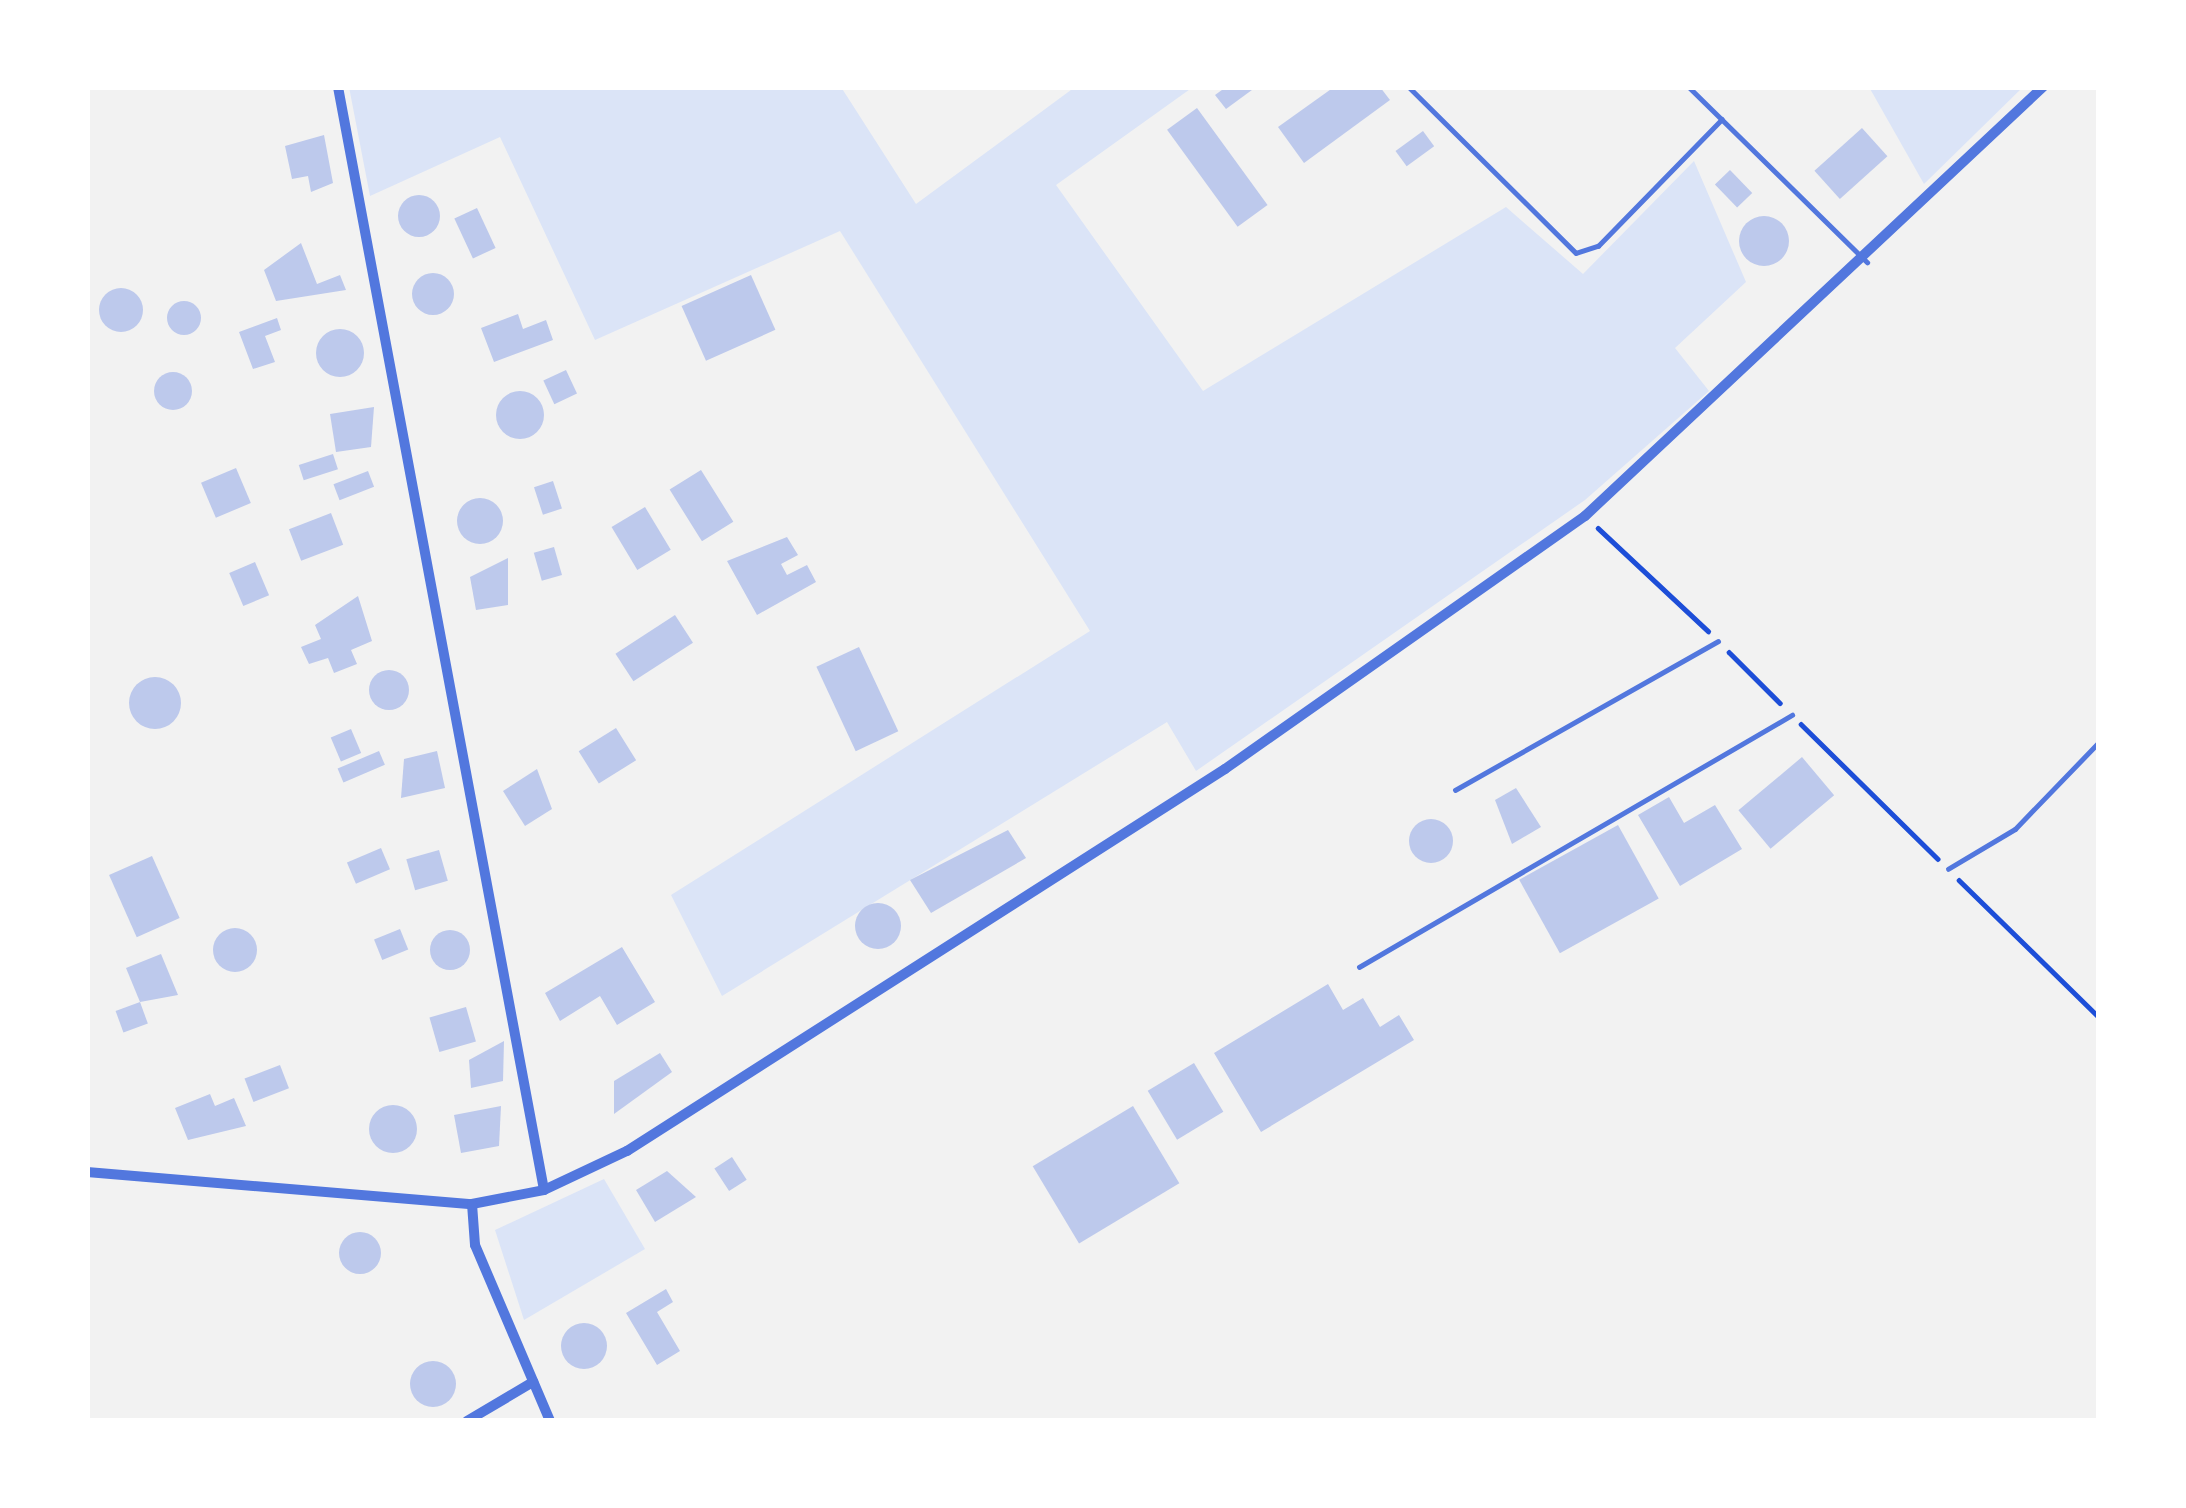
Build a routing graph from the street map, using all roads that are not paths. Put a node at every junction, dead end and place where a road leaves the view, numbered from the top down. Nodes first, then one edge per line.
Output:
1 (338, 87) edge
2 (1409, 87) edge
3 (1689, 87) edge
4 (2043, 87) edge
5 (1722, 119) junction
6 (1867, 262) junction
7 (1718, 641) road end
8 (1792, 715) road end
9 (2099, 742) edge
10 (1454, 790) dead end
11 (1948, 868) road end
12 (1359, 967) dead end
13 (87, 1172) edge
14 (544, 1190) junction
15 (472, 1204) junction
16 (533, 1382) junction
17 (467, 1421) edge
18 (550, 1421) edge

1 - 14 street
2 - 5 lane
3 - 5 lane
4 - 6 street
5 - 6 lane
6 - 14 street
7 - 10 lane
8 - 12 lane
9 - 11 lane
13 - 15 street
14 - 15 street
15 - 16 street
16 - 17 street
16 - 18 street

